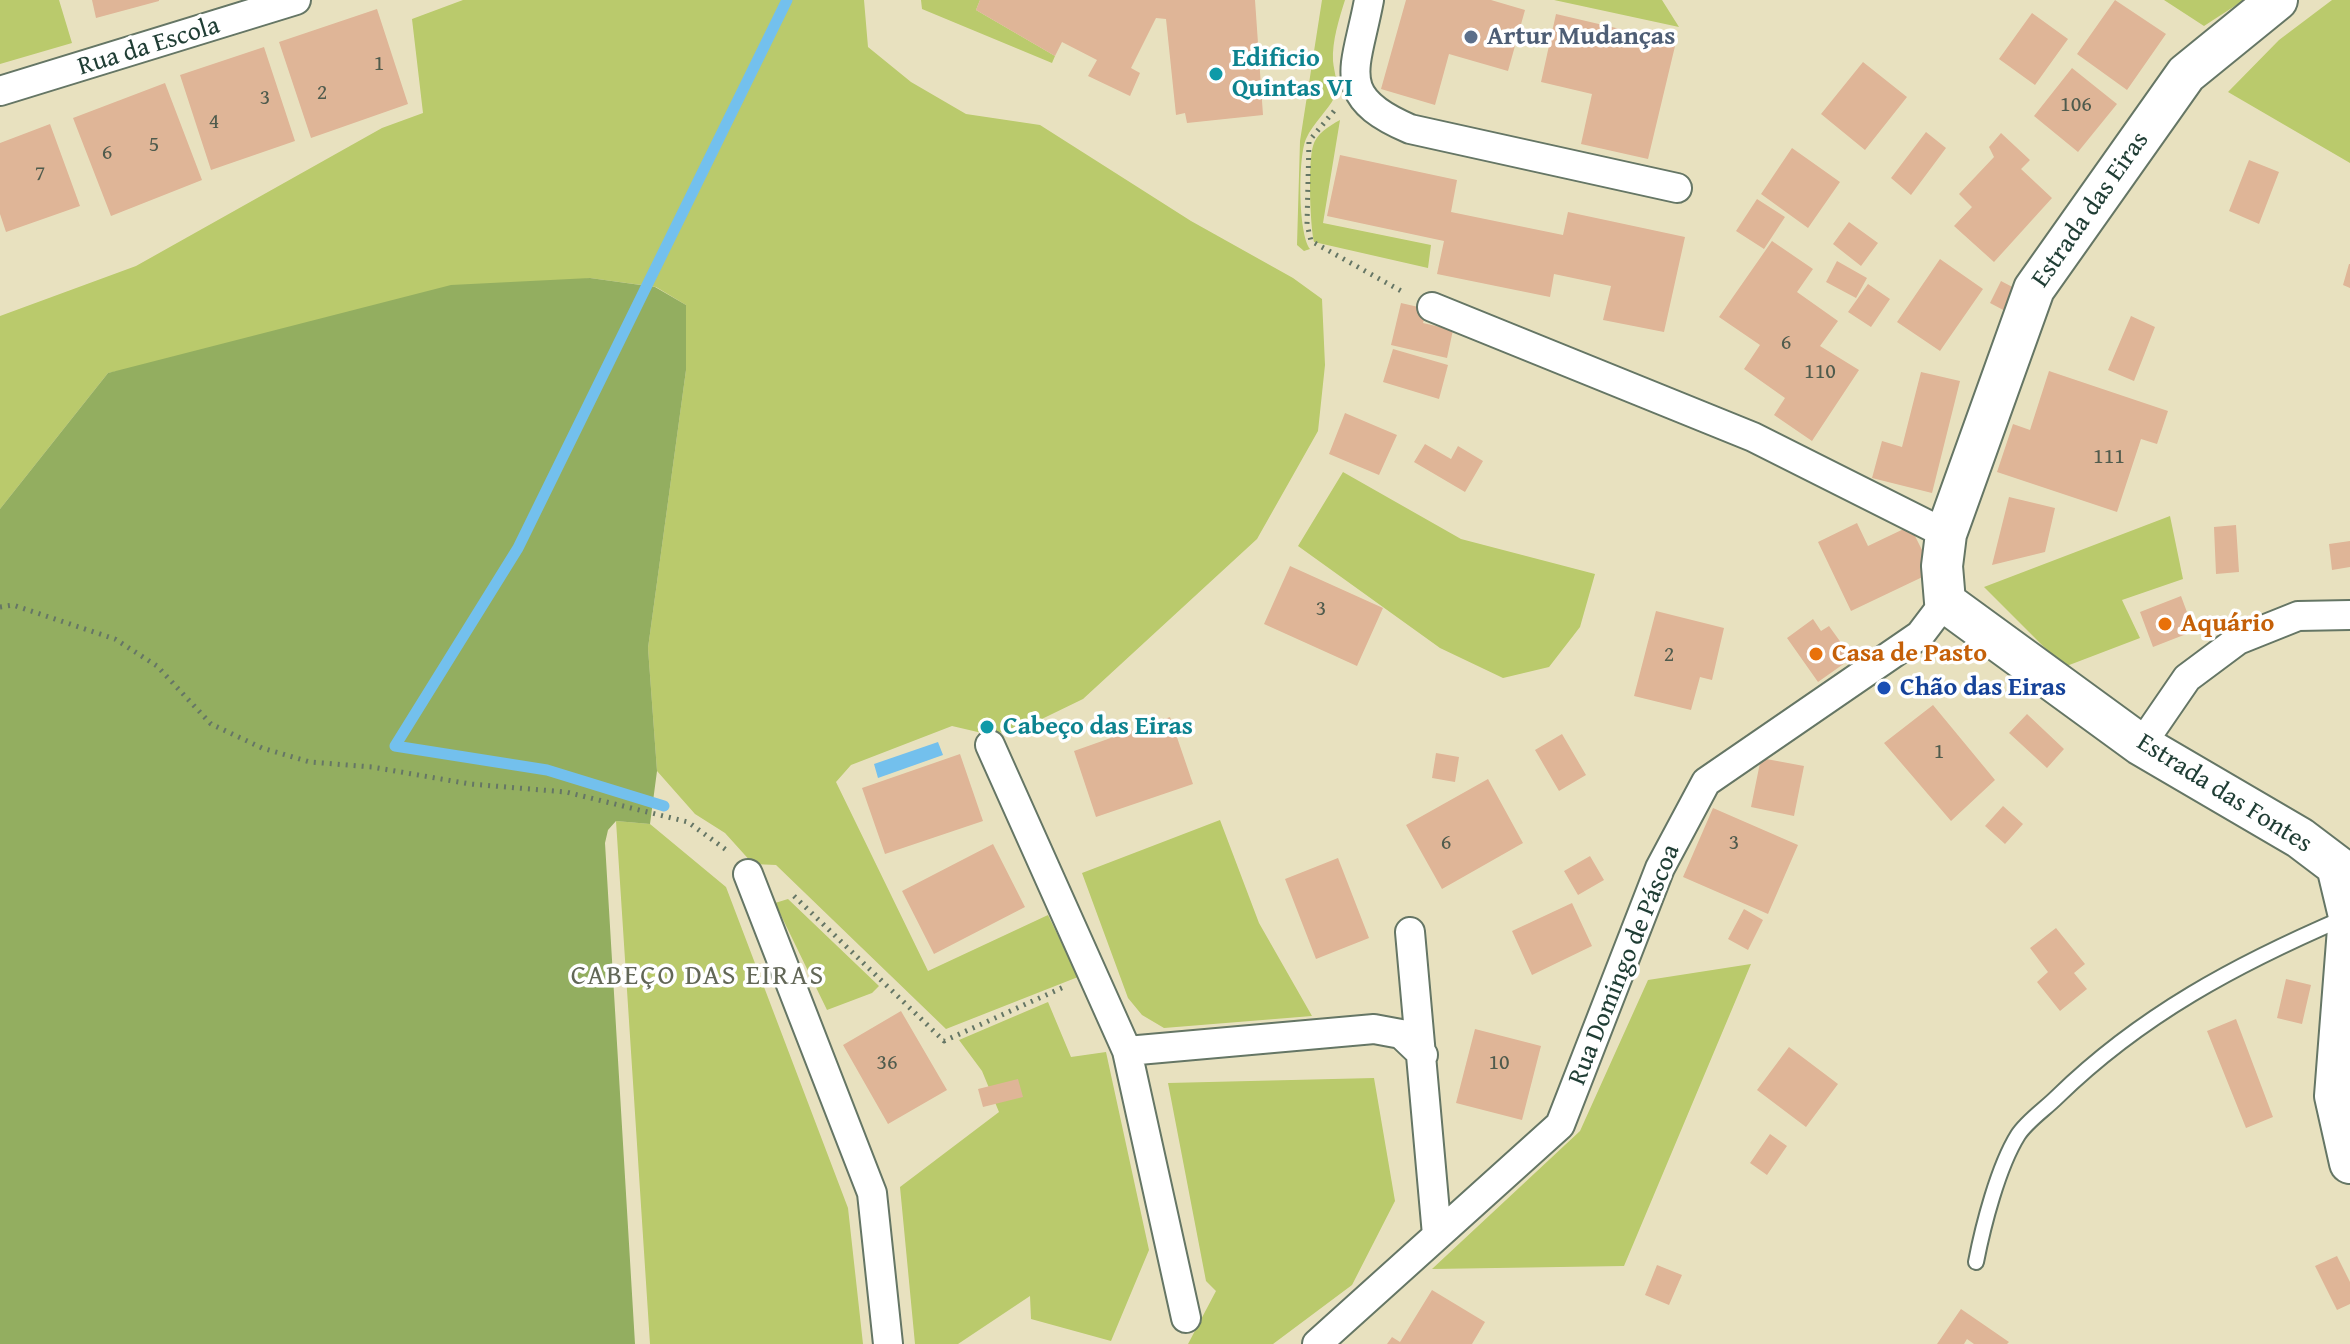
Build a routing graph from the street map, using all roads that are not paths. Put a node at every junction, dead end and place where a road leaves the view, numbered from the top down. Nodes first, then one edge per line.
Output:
1 (296, 0) edge
2 (1369, 0) edge
3 (2277, 0) edge
4 (238, 9) edge
5 (0, 91) edge
6 (1677, 188) dead end
7 (1432, 307) road end
8 (1946, 534) junction
9 (1945, 602) junction
10 (2350, 615) edge
11 (990, 745) dead end
12 (2141, 745) junction
13 (748, 874) road end
14 (2349, 916) edge
15 (1410, 932) dead end
16 (1127, 1051) junction
17 (1423, 1055) junction
18 (2350, 1163) edge
19 (1437, 1235) junction
20 (1976, 1262) dead end
21 (1186, 1318) dead end
22 (888, 1344) edge
23 (1317, 1344) edge

1 - 4 street, Rua da Escola
2 - 6 street
3 - 8 street, Estrada das Eiras
4 - 5 street, Rua da Escola
7 - 8 street
8 - 9 street, Estrada das Eiras
9 - 12 street, Estrada das Fontes
9 - 19 street, Rua Domingo de Páscoa
10 - 12 street
11 - 16 street
12 - 14 street, Estrada das Fontes
13 - 22 street
14 - 18 street, Estrada das Fontes
14 - 20 lane
15 - 17 street
16 - 17 street
16 - 21 street
17 - 19 street
19 - 23 street, Rua Domingo de Páscoa

